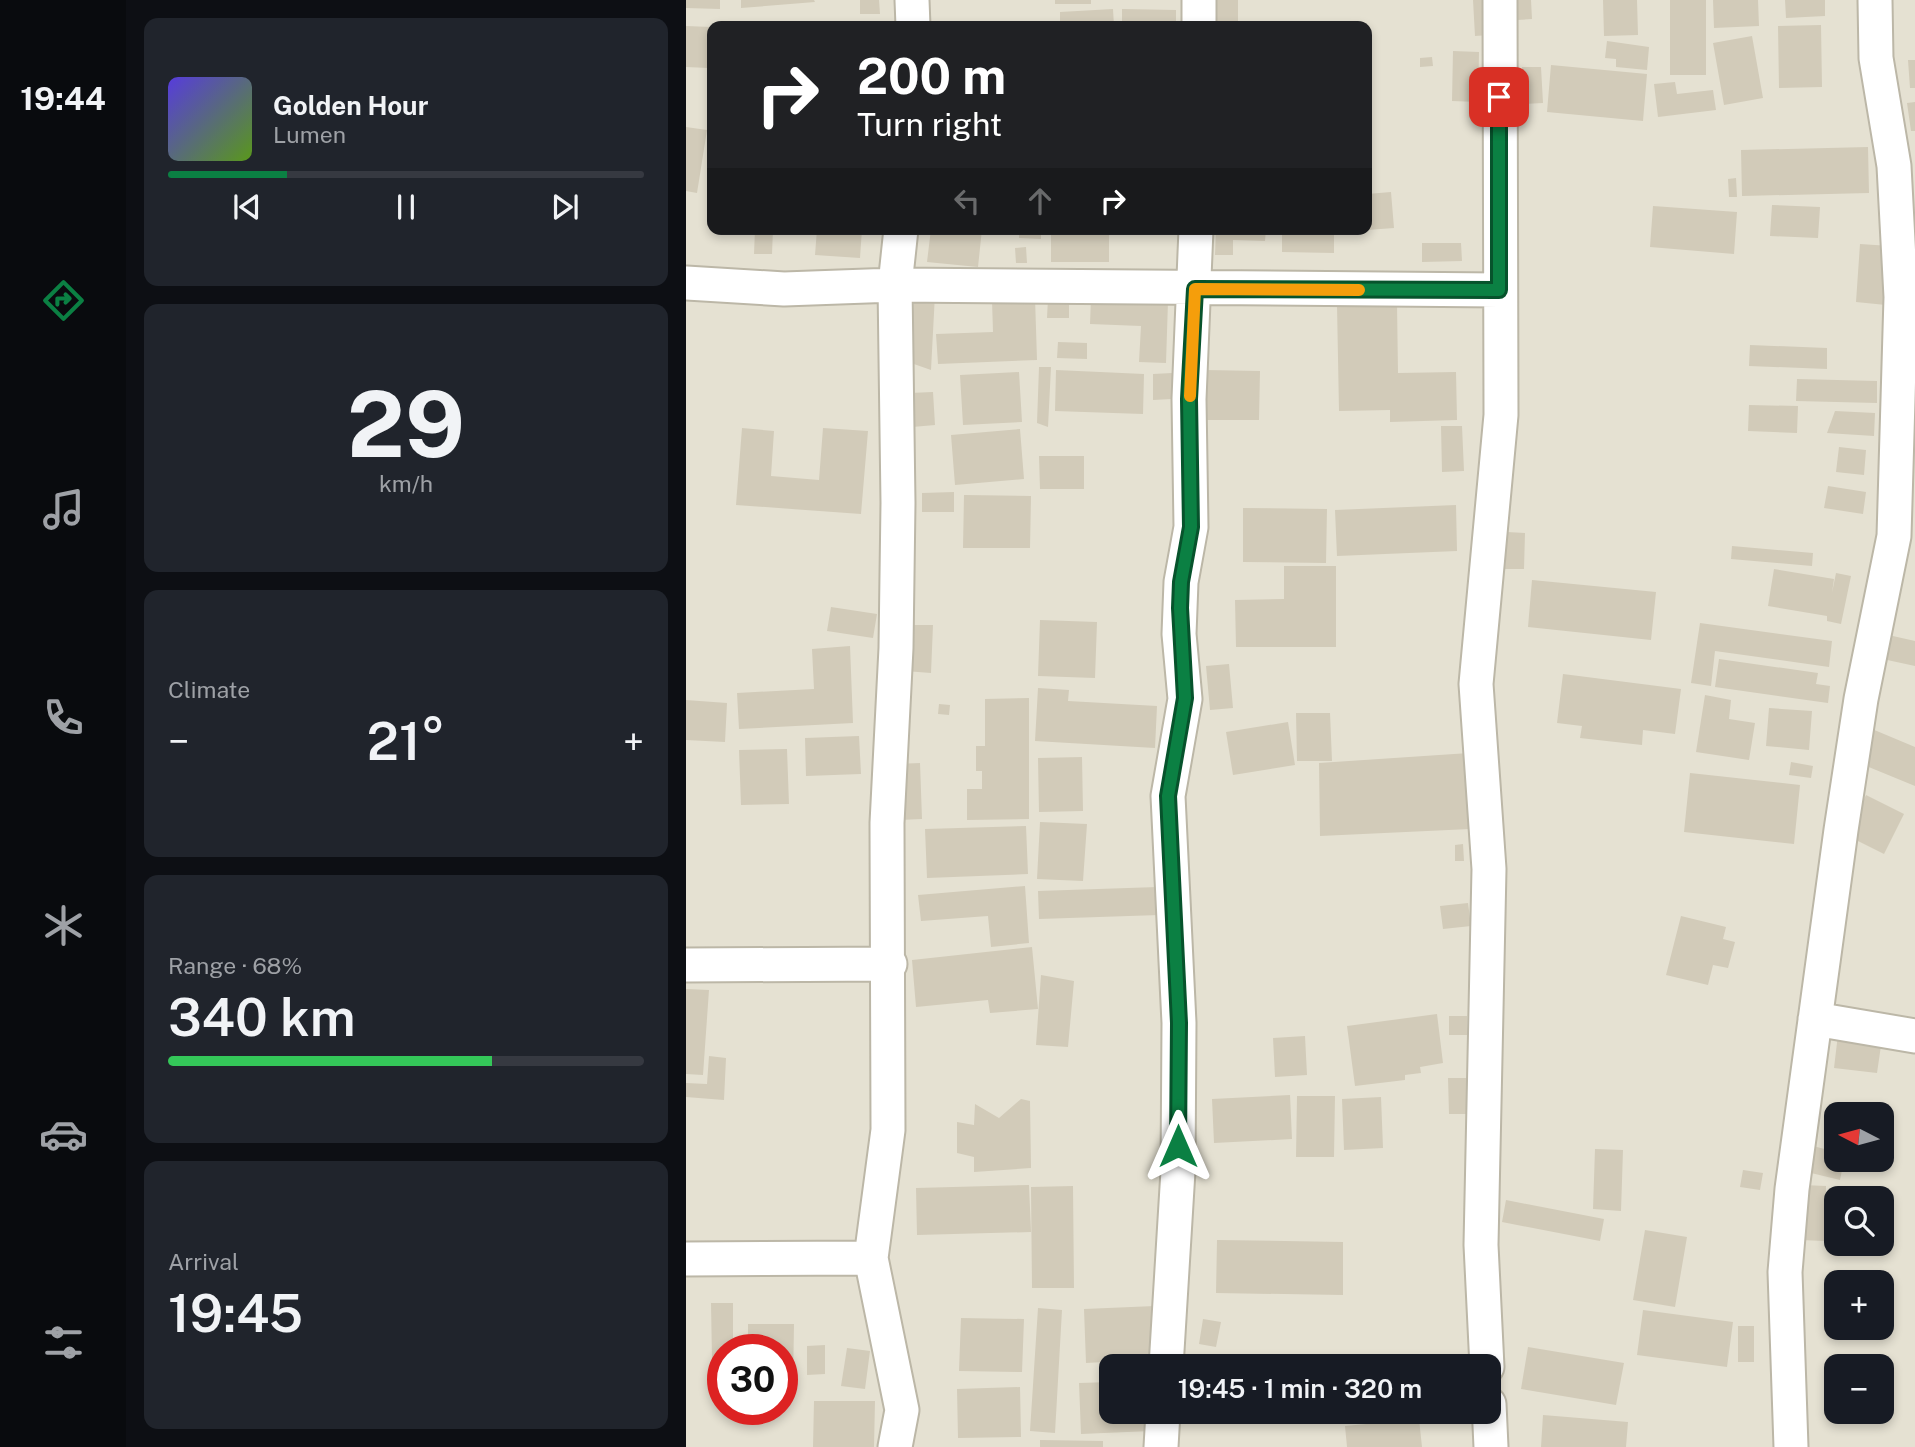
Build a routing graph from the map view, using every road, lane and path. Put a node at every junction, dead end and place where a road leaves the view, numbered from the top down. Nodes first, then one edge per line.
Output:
1 (912, 0) edge
2 (1199, 0) edge
3 (1500, 0) edge
4 (1875, 0) edge
5 (913, 21) edge
6 (1199, 21) edge
7 (900, 235) edge
8 (1196, 235) edge
9 (686, 283) edge
10 (895, 285) junction
11 (1195, 289) junction
12 (1499, 290) junction
13 (890, 964) junction
14 (686, 965) edge
15 (1815, 1019) junction
16 (1915, 1036) edge
17 (871, 1258) junction
18 (686, 1259) edge
19 (1167, 1354) edge
20 (1486, 1354) edge
21 (1162, 1424) edge
22 (1490, 1424) edge
23 (895, 1447) edge
24 (1161, 1447) edge
25 (1491, 1447) edge
26 (1791, 1447) edge

1 - 5 street
2 - 6 street
3 - 12 street
4 - 15 street
7 - 10 street
8 - 11 street
9 - 10 street
10 - 11 street
10 - 13 street
11 - 12 street
11 - 19 street
12 - 20 street
13 - 14 street
13 - 17 street
15 - 16 street
15 - 26 street
17 - 18 street
17 - 23 street
21 - 24 street
22 - 25 street

